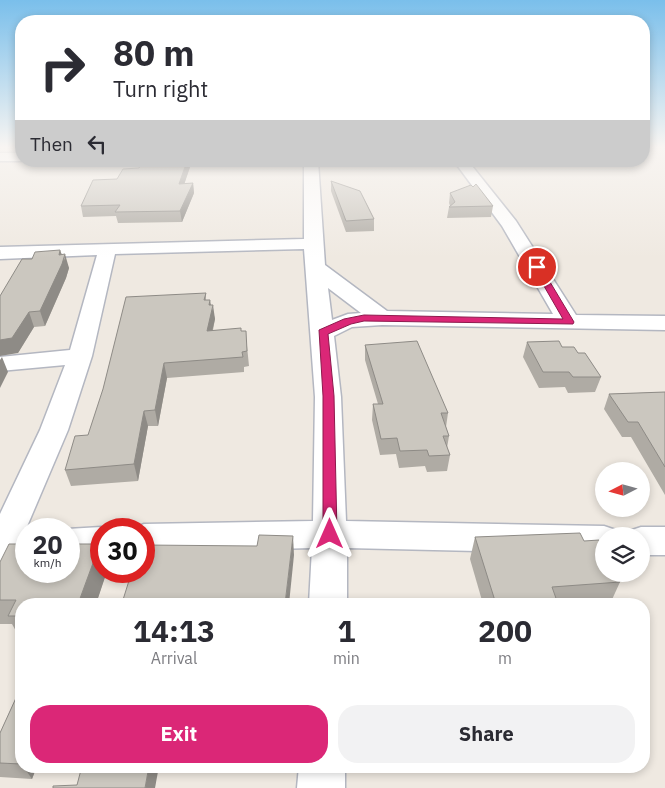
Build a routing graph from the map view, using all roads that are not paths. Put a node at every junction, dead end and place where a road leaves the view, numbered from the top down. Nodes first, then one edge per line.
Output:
1 (312, 185) edge
2 (478, 185) edge
3 (107, 251) junction
4 (0, 253) edge
5 (314, 255) junction
6 (382, 318) junction
7 (569, 322) junction
8 (665, 322) edge
9 (323, 332) junction
10 (80, 356) junction
11 (0, 364) edge
12 (330, 534) junction
13 (155, 538) edge
14 (595, 540) edge
15 (650, 541) edge
16 (665, 542) edge
17 (10, 546) edge
18 (328, 598) edge
19 (321, 773) edge
20 (320, 788) edge

1 - 5 street
2 - 7 street
3 - 4 street
3 - 5 street
3 - 10 street
5 - 6 street
5 - 9 street
6 - 7 street
6 - 9 street
7 - 8 street
9 - 12 street
10 - 11 street
10 - 17 street
12 - 13 street
12 - 14 street
12 - 18 street
15 - 16 street
19 - 20 street

